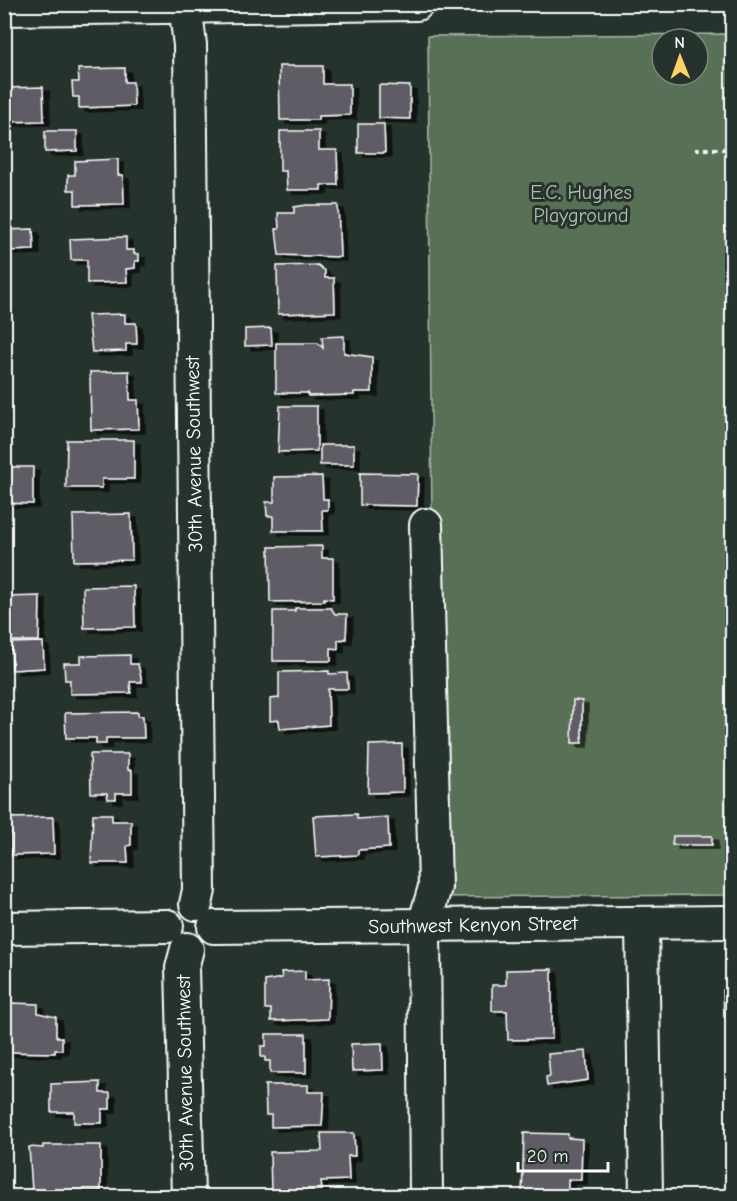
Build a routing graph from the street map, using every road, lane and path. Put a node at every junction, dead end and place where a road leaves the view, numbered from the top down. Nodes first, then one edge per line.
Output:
1 (417, 4) edge
2 (185, 6) edge
3 (4, 9) edge
4 (732, 148) edge
5 (695, 149) dead end
6 (426, 525) dead end
7 (205, 915) junction
8 (732, 922) edge
9 (642, 923) junction
10 (424, 925) junction
11 (167, 926) junction
12 (4, 928) edge
13 (187, 949) junction
14 (188, 1197) edge
15 (426, 1197) edge
16 (646, 1197) edge

1 - 2 street
2 - 3 street
2 - 7 street, 30th Avenue Southwest
4 - 5 path
6 - 10 street
7 - 10 street, Southwest Kenyon Street
7 - 11 street
7 - 13 street
8 - 9 street, Southwest Kenyon Street
9 - 10 street, Southwest Kenyon Street
9 - 16 street
10 - 15 street
11 - 12 street
11 - 13 street
13 - 14 street, 30th Avenue Southwest

